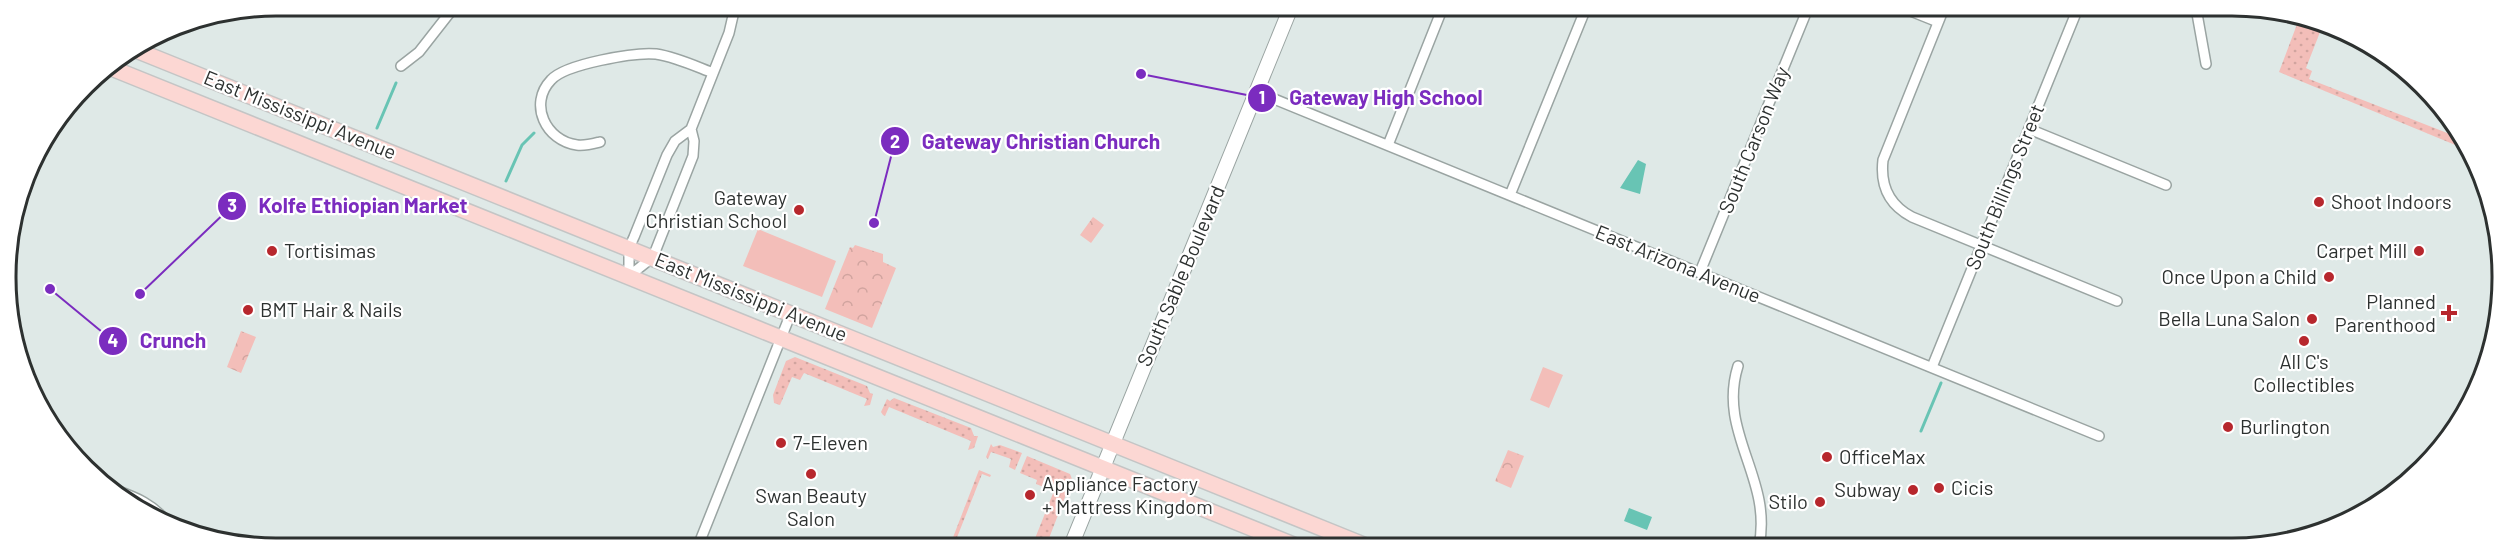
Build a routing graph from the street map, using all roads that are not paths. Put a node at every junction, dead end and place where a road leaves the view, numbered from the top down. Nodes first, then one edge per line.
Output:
1 (447, 16) edge
2 (733, 16) edge
3 (1287, 16) edge
4 (1439, 16) edge
5 (1583, 16) edge
6 (1805, 16) edge
7 (1923, 16) edge
8 (1941, 16) edge
9 (2075, 16) edge
10 (2197, 16) edge
11 (1938, 22) junction
12 (144, 53) edge
13 (2206, 64) dead end
14 (401, 66) dead end
15 (118, 70) edge
16 (713, 73) junction
17 (1257, 92) junction
18 (690, 129) junction
19 (2029, 129) junction
20 (600, 142) dead end
21 (1388, 145) junction
22 (2166, 185) dead end
23 (1510, 195) junction
24 (1981, 246) junction
25 (630, 248) junction
26 (653, 257) junction
27 (1700, 272) junction
28 (629, 276) junction
29 (2117, 301) dead end
30 (791, 313) junction
31 (781, 338) junction
32 (1738, 366) dead end
33 (1932, 367) junction
34 (2099, 436) dead end
35 (1112, 442) junction
36 (1102, 466) junction
37 (701, 538) edge
38 (1074, 538) edge
39 (1277, 538) edge
40 (1346, 538) edge
41 (1761, 538) edge

1 - 14 street
2 - 16 street
3 - 17 street, South Sable Boulevard
4 - 21 street
5 - 23 street
6 - 27 street, South Carson Way
7 - 11 street
8 - 11 street
9 - 19 street, South Billings Street
10 - 13 street
11 - 24 street
12 - 25 main road, East Mississippi Avenue
15 - 28 main road, East Mississippi Avenue
16 - 18 street
16 - 20 street
17 - 21 street, East Arizona Avenue
17 - 35 street, South Sable Boulevard
18 - 25 street
18 - 26 street
19 - 22 street
19 - 24 street, South Billings Street
21 - 23 street, East Arizona Avenue
23 - 27 street, East Arizona Avenue
24 - 29 street
24 - 33 street, South Billings Street
25 - 26 main road, East Mississippi Avenue
25 - 28 street
26 - 28 street
26 - 30 main road, East Mississippi Avenue
27 - 33 street, East Arizona Avenue
28 - 31 main road, East Mississippi Avenue
30 - 31 street
30 - 35 main road, East Mississippi Avenue
31 - 36 main road, East Mississippi Avenue
31 - 37 street
32 - 41 street
33 - 34 street, East Arizona Avenue
35 - 36 street, South Sable Boulevard
35 - 40 main road, East Mississippi Avenue
36 - 38 street, South Sable Boulevard
36 - 39 main road, East Mississippi Avenue

